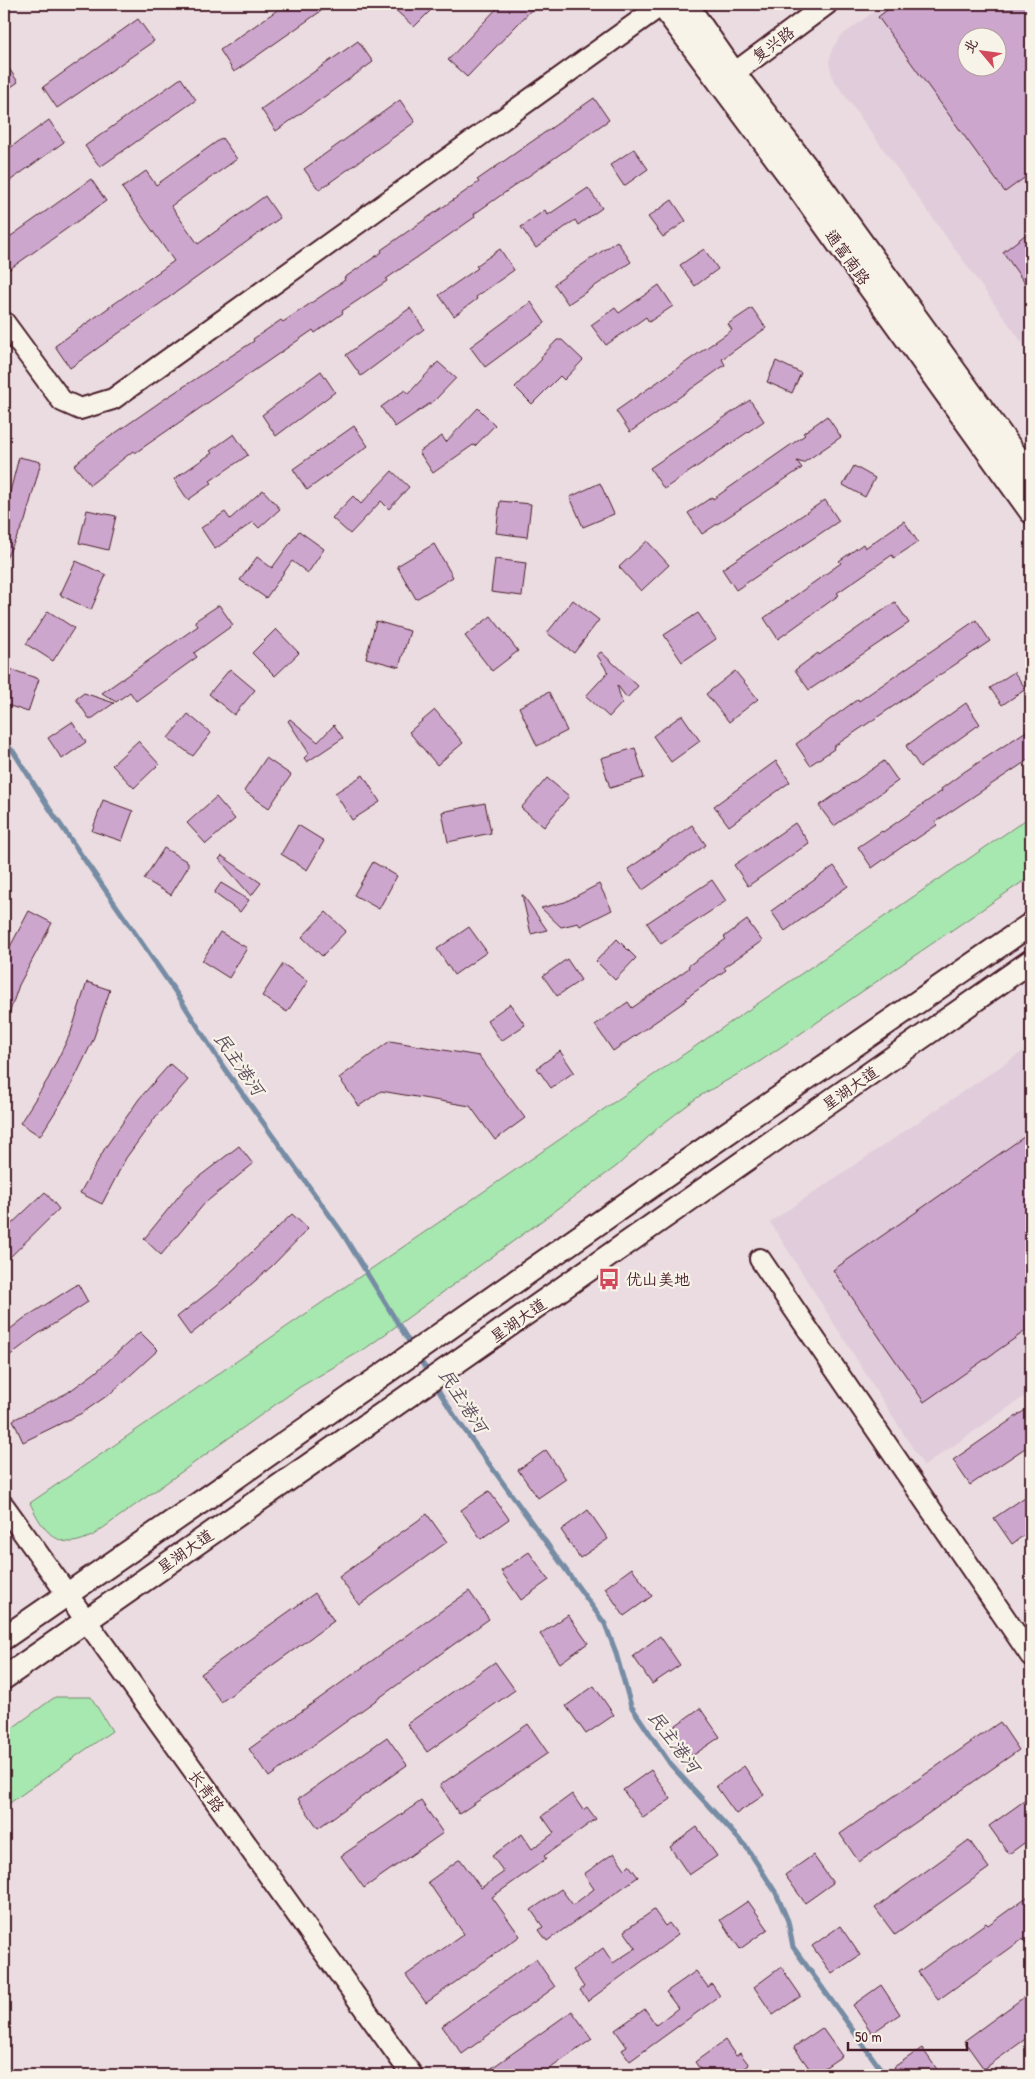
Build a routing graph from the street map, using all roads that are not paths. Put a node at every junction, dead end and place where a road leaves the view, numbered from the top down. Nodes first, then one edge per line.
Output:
1 (662, 4) edge
2 (686, 4) edge
3 (827, 4) edge
4 (727, 78) junction
5 (4, 322) edge
6 (1031, 476) edge
7 (1031, 512) edge
8 (1031, 924) edge
9 (1031, 961) edge
10 (760, 1259) dead end
11 (4, 1506) edge
12 (66, 1595) junction
13 (85, 1620) junction
14 (4, 1638) edge
15 (1031, 1656) edge
16 (4, 1678) edge
17 (412, 2075) edge

1 - 4 main road, 通富南路
1 - 5 street
2 - 4 main road, 通富南路
3 - 4 street, 复兴路
4 - 6 main road, 通富南路
4 - 7 main road, 通富南路
8 - 12 main road, 星湖大道
9 - 13 main road, 星湖大道
10 - 15 street
11 - 12 street, 长青路
12 - 13 street, 长青路
12 - 14 main road, 星湖大道
13 - 16 main road, 星湖大道
13 - 17 street, 长青路

